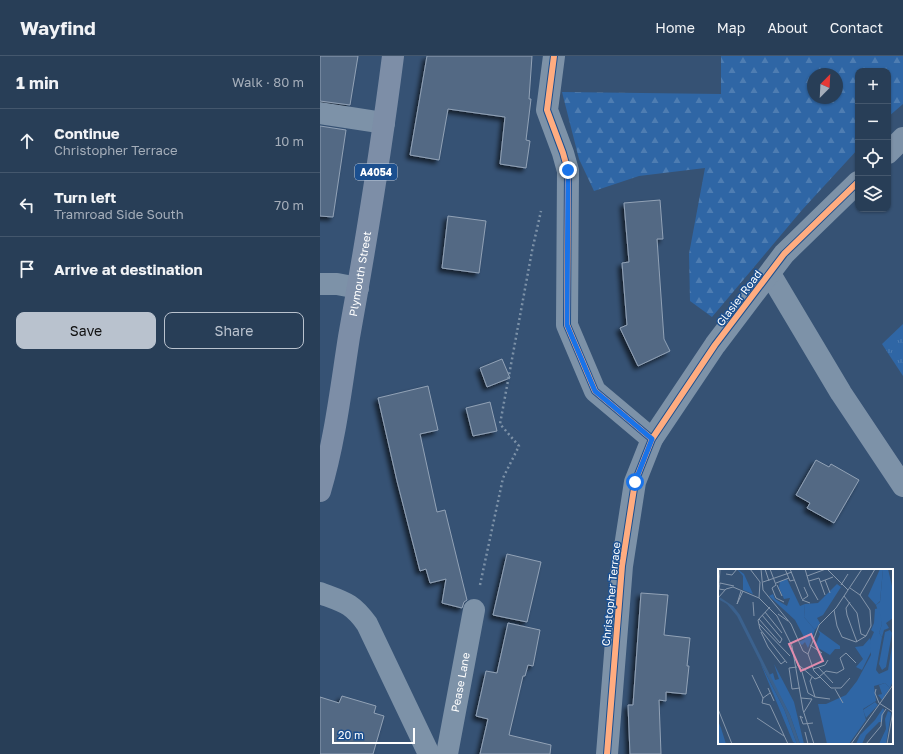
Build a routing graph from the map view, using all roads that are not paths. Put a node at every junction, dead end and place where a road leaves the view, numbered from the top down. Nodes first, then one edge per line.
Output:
1 (393, 56) edge
2 (554, 56) edge
3 (320, 113) edge
4 (384, 123) junction
5 (903, 138) edge
6 (891, 149) edge
7 (855, 185) edge
8 (770, 274) junction
9 (320, 284) edge
10 (358, 288) junction
11 (652, 439) junction
12 (903, 486) edge
13 (320, 491) edge
14 (320, 593) edge
15 (474, 610) road end
16 (429, 754) edge
17 (447, 754) edge
18 (606, 754) edge

1 - 4 main road, Plymouth Street / A4054
2 - 11 street
3 - 4 street
4 - 10 main road, Plymouth Street / A4054
5 - 6 street
7 - 8 street, Glasier Road
8 - 11 street, Glasier Road
8 - 12 street
9 - 10 street
10 - 13 main road, Plymouth Street / A4054
11 - 18 street, Christopher Terrace
14 - 16 street
15 - 17 street, Pease Lane

